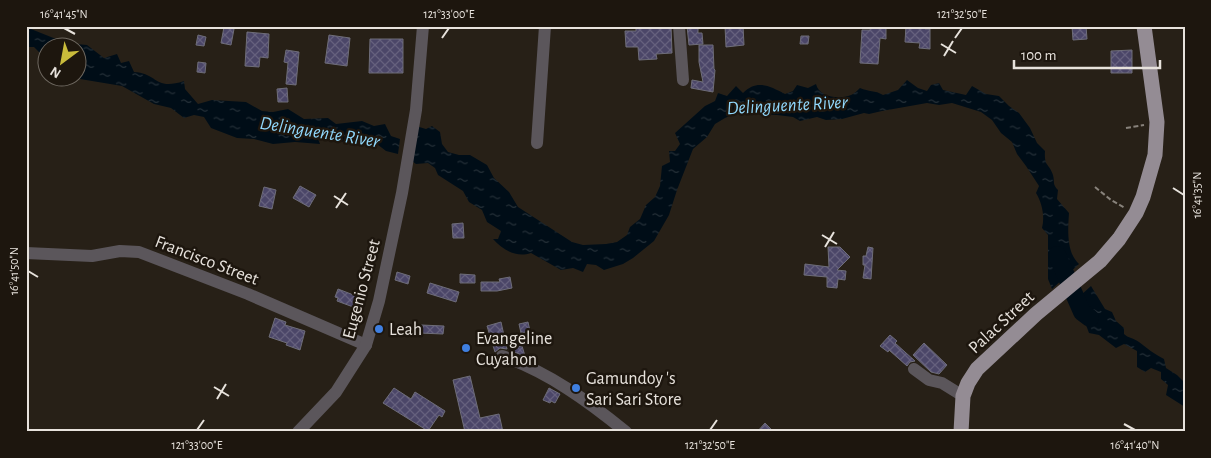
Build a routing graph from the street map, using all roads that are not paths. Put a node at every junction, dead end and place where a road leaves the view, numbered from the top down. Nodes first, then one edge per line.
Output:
1 (423, 26) edge
2 (545, 26) edge
3 (679, 26) edge
4 (1144, 26) edge
5 (683, 80) dead end
6 (538, 144) dead end
7 (26, 253) edge
8 (366, 345) junction
9 (502, 356) dead end
10 (914, 369) dead end
11 (964, 396) junction
12 (298, 432) edge
13 (626, 432) edge
14 (960, 432) edge

1 - 8 street, Eugenio Street
2 - 6 street
3 - 5 street
4 - 11 main road, Palac Street
7 - 8 street, Francisco Street
8 - 12 street, Eugenio Street
9 - 13 street
10 - 11 street
11 - 14 main road, Palac Street

